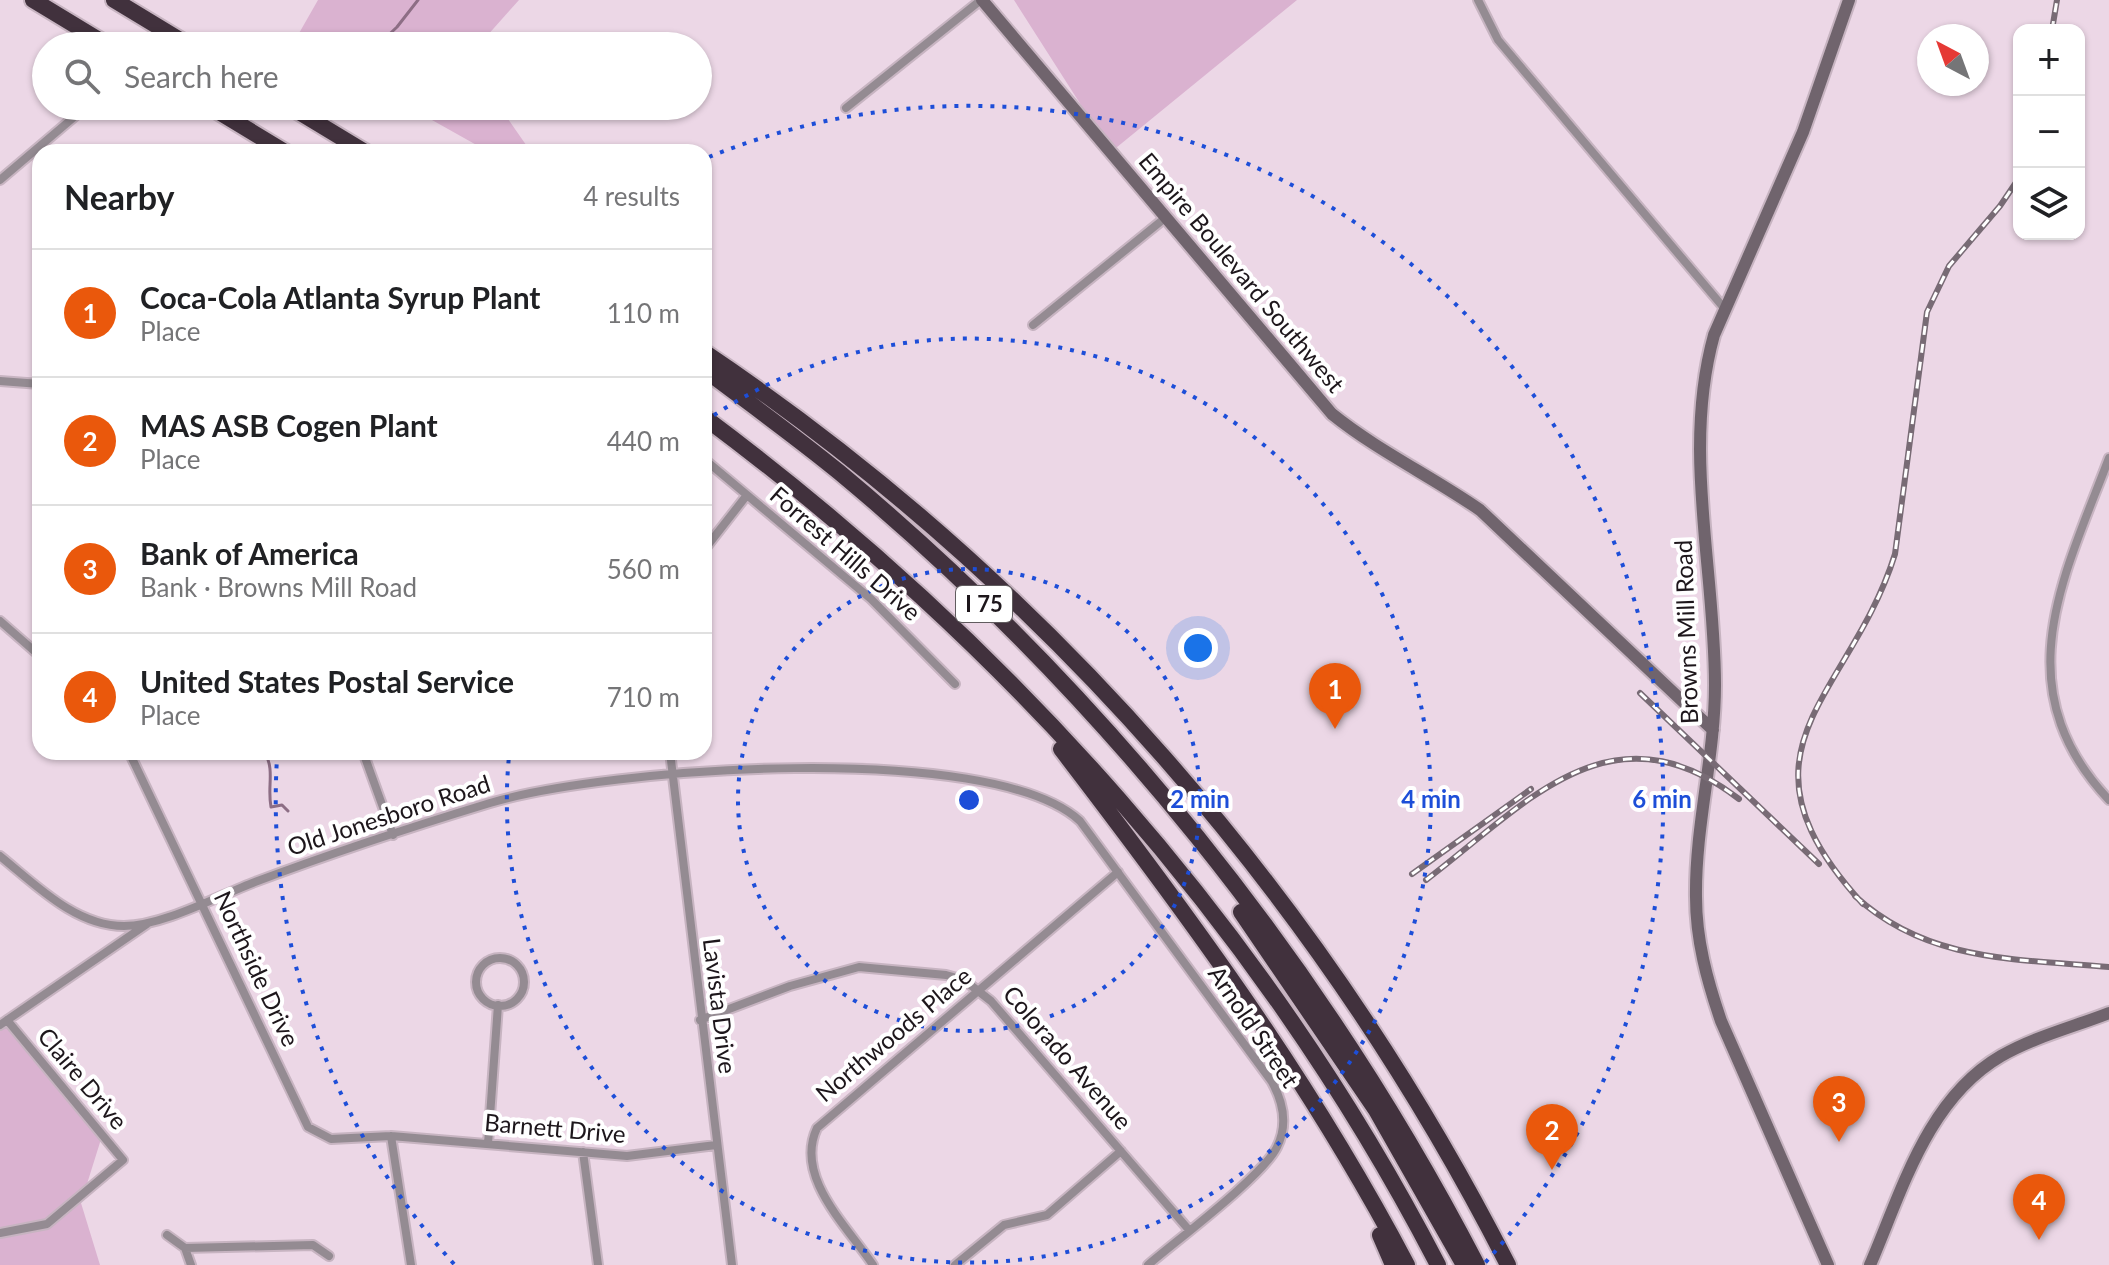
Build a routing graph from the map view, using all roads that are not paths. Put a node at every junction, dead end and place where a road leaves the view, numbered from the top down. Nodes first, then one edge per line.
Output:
1 (33, 0) edge
2 (114, 0) edge
3 (982, 0) edge
4 (1478, 0) edge
5 (1849, 0) edge
6 (86, 32) edge
7 (167, 32) edge
8 (846, 108) dead end
9 (71, 120) edge
10 (232, 120) edge
11 (312, 120) edge
12 (42, 144) edge
13 (272, 144) edge
14 (352, 144) edge
15 (32, 153) edge
16 (0, 180) edge
17 (1165, 218) junction
18 (1724, 308) junction
19 (1033, 325) dead end
20 (712, 358) edge
21 (712, 375) edge
22 (0, 381) edge
23 (32, 383) edge
24 (712, 423) edge
25 (2109, 458) edge
26 (712, 466) edge
27 (747, 495) junction
28 (712, 540) edge
29 (0, 621) edge
30 (32, 649) edge
31 (955, 684) dead end
32 (1021, 696) junction
33 (1713, 730) junction
34 (133, 760) edge
35 (366, 760) edge
36 (670, 760) edge
37 (670, 775) junction
38 (2109, 800) edge
39 (393, 835) junction
40 (0, 856) edge
41 (1118, 872) junction
42 (1228, 877) junction
43 (202, 902) junction
44 (148, 923) junction
45 (980, 990) junction
46 (498, 1005) junction
47 (2109, 1013) edge
48 (700, 1020) junction
49 (4, 1022) edge
50 (391, 1136) junction
51 (488, 1144) junction
52 (716, 1145) junction
53 (1121, 1151) junction
54 (583, 1152) junction
55 (1356, 1174) junction
56 (1480, 1209) junction
57 (1189, 1230) junction
58 (0, 1233) edge
59 (167, 1235) dead end
60 (185, 1248) junction
61 (329, 1256) dead end
62 (191, 1265) edge
63 (411, 1265) edge
64 (598, 1265) edge
65 (732, 1265) edge
66 (873, 1265) edge
67 (955, 1265) edge
68 (1148, 1265) edge
69 (1393, 1265) edge
70 (1407, 1265) edge
71 (1438, 1265) edge
72 (1464, 1265) edge
73 (1477, 1265) edge
74 (1508, 1265) edge
75 (1518, 1265) edge
76 (1828, 1265) edge
77 (1870, 1265) edge

1 - 6 highway
2 - 7 highway
3 - 8 street
3 - 17 street, Empire Boulevard Southwest
4 - 18 street
5 - 18 street, Browns Mill Road
9 - 12 street
10 - 13 highway
11 - 14 highway
15 - 16 street
17 - 19 street
17 - 33 street, Empire Boulevard Southwest
18 - 33 street, Browns Mill Road
20 - 56 highway
21 - 42 highway, I 75
22 - 23 street
24 - 32 highway, I 75
25 - 38 street
26 - 27 street, Forrest Hills Drive
27 - 28 street
27 - 31 street, Forrest Hills Drive
29 - 30 street
32 - 55 highway
32 - 71 highway, I 75
33 - 76 street, Browns Mill Road
34 - 43 street, Northside Drive
35 - 39 street
36 - 37 street, Lavista Drive
37 - 39 street, Old Jonesboro Road
37 - 41 street, Old Jonesboro Road
37 - 48 street, Lavista Drive
39 - 43 street, Old Jonesboro Road
40 - 44 street, Old Jonesboro Road
41 - 45 street, Northwoods Place
41 - 57 street, Arnold Street
42 - 72 highway
42 - 73 highway, I 75
43 - 44 street, Old Jonesboro Road
43 - 50 street, Northside Drive
44 - 49 street
45 - 48 street, Colorado Avenue
45 - 53 street, Colorado Avenue
45 - 66 street, Northwoods Place
46 - 46 street
46 - 51 street
47 - 77 street
48 - 52 street, Lavista Drive
49 - 58 street, Claire Drive
50 - 51 street, Barnett Drive
50 - 63 street
51 - 54 street, Barnett Drive
52 - 54 street, Barnett Drive
52 - 65 street, Lavista Drive
53 - 57 street, Colorado Avenue
53 - 67 street
54 - 64 street
55 - 69 highway
55 - 70 highway
56 - 74 highway
56 - 75 highway
57 - 68 street, Arnold Street
59 - 60 street
60 - 61 street
60 - 62 street

